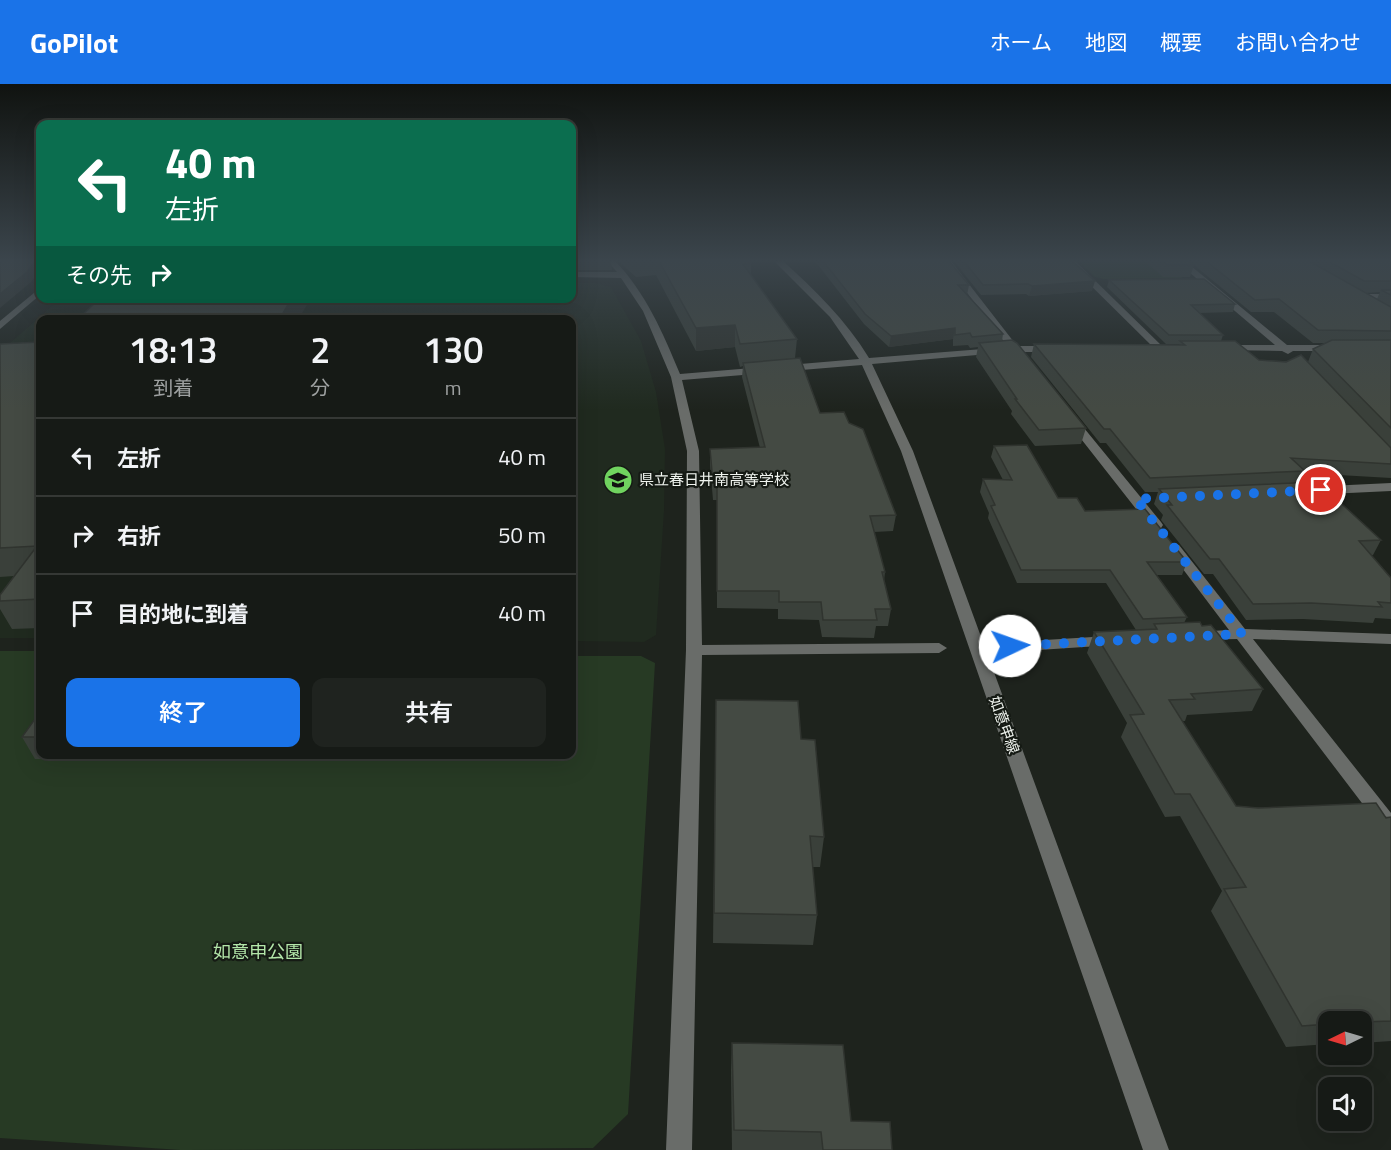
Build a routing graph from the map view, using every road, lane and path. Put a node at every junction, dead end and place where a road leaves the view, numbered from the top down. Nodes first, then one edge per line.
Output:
1 (17, 311) edge
2 (648, 311) edge
3 (828, 311) edge
4 (986, 311) edge
5 (1119, 311) edge
6 (1237, 311) edge
7 (0, 326) edge
8 (1170, 348) edge
9 (1216, 348) edge
10 (1285, 348) junction
11 (1344, 348) edge
12 (1015, 349) junction
13 (1059, 349) edge
14 (1293, 357) edge
15 (865, 362) junction
16 (1029, 367) edge
17 (676, 377) junction
18 (1064, 411) edge
19 (1391, 487) edge
20 (1298, 492) edge
21 (1242, 634) junction
22 (1189, 637) edge
23 (1391, 639) edge
24 (1129, 640) edge
25 (1010, 646) dead end
26 (939, 648) dead end
27 (694, 650) junction
28 (1391, 827) edge
29 (679, 1150) edge
30 (1156, 1150) edge

1 - 7 street
2 - 17 street
3 - 15 street, 如意申線
4 - 12 street
5 - 8 street
6 - 10 street
9 - 10 street
10 - 11 street
10 - 14 street
12 - 13 street
12 - 15 street
12 - 16 street
15 - 17 street
15 - 30 street, 如意申線
17 - 27 street
18 - 21 street
19 - 20 street
21 - 22 street
21 - 23 street
21 - 28 street
24 - 25 street
26 - 27 street
27 - 29 street

